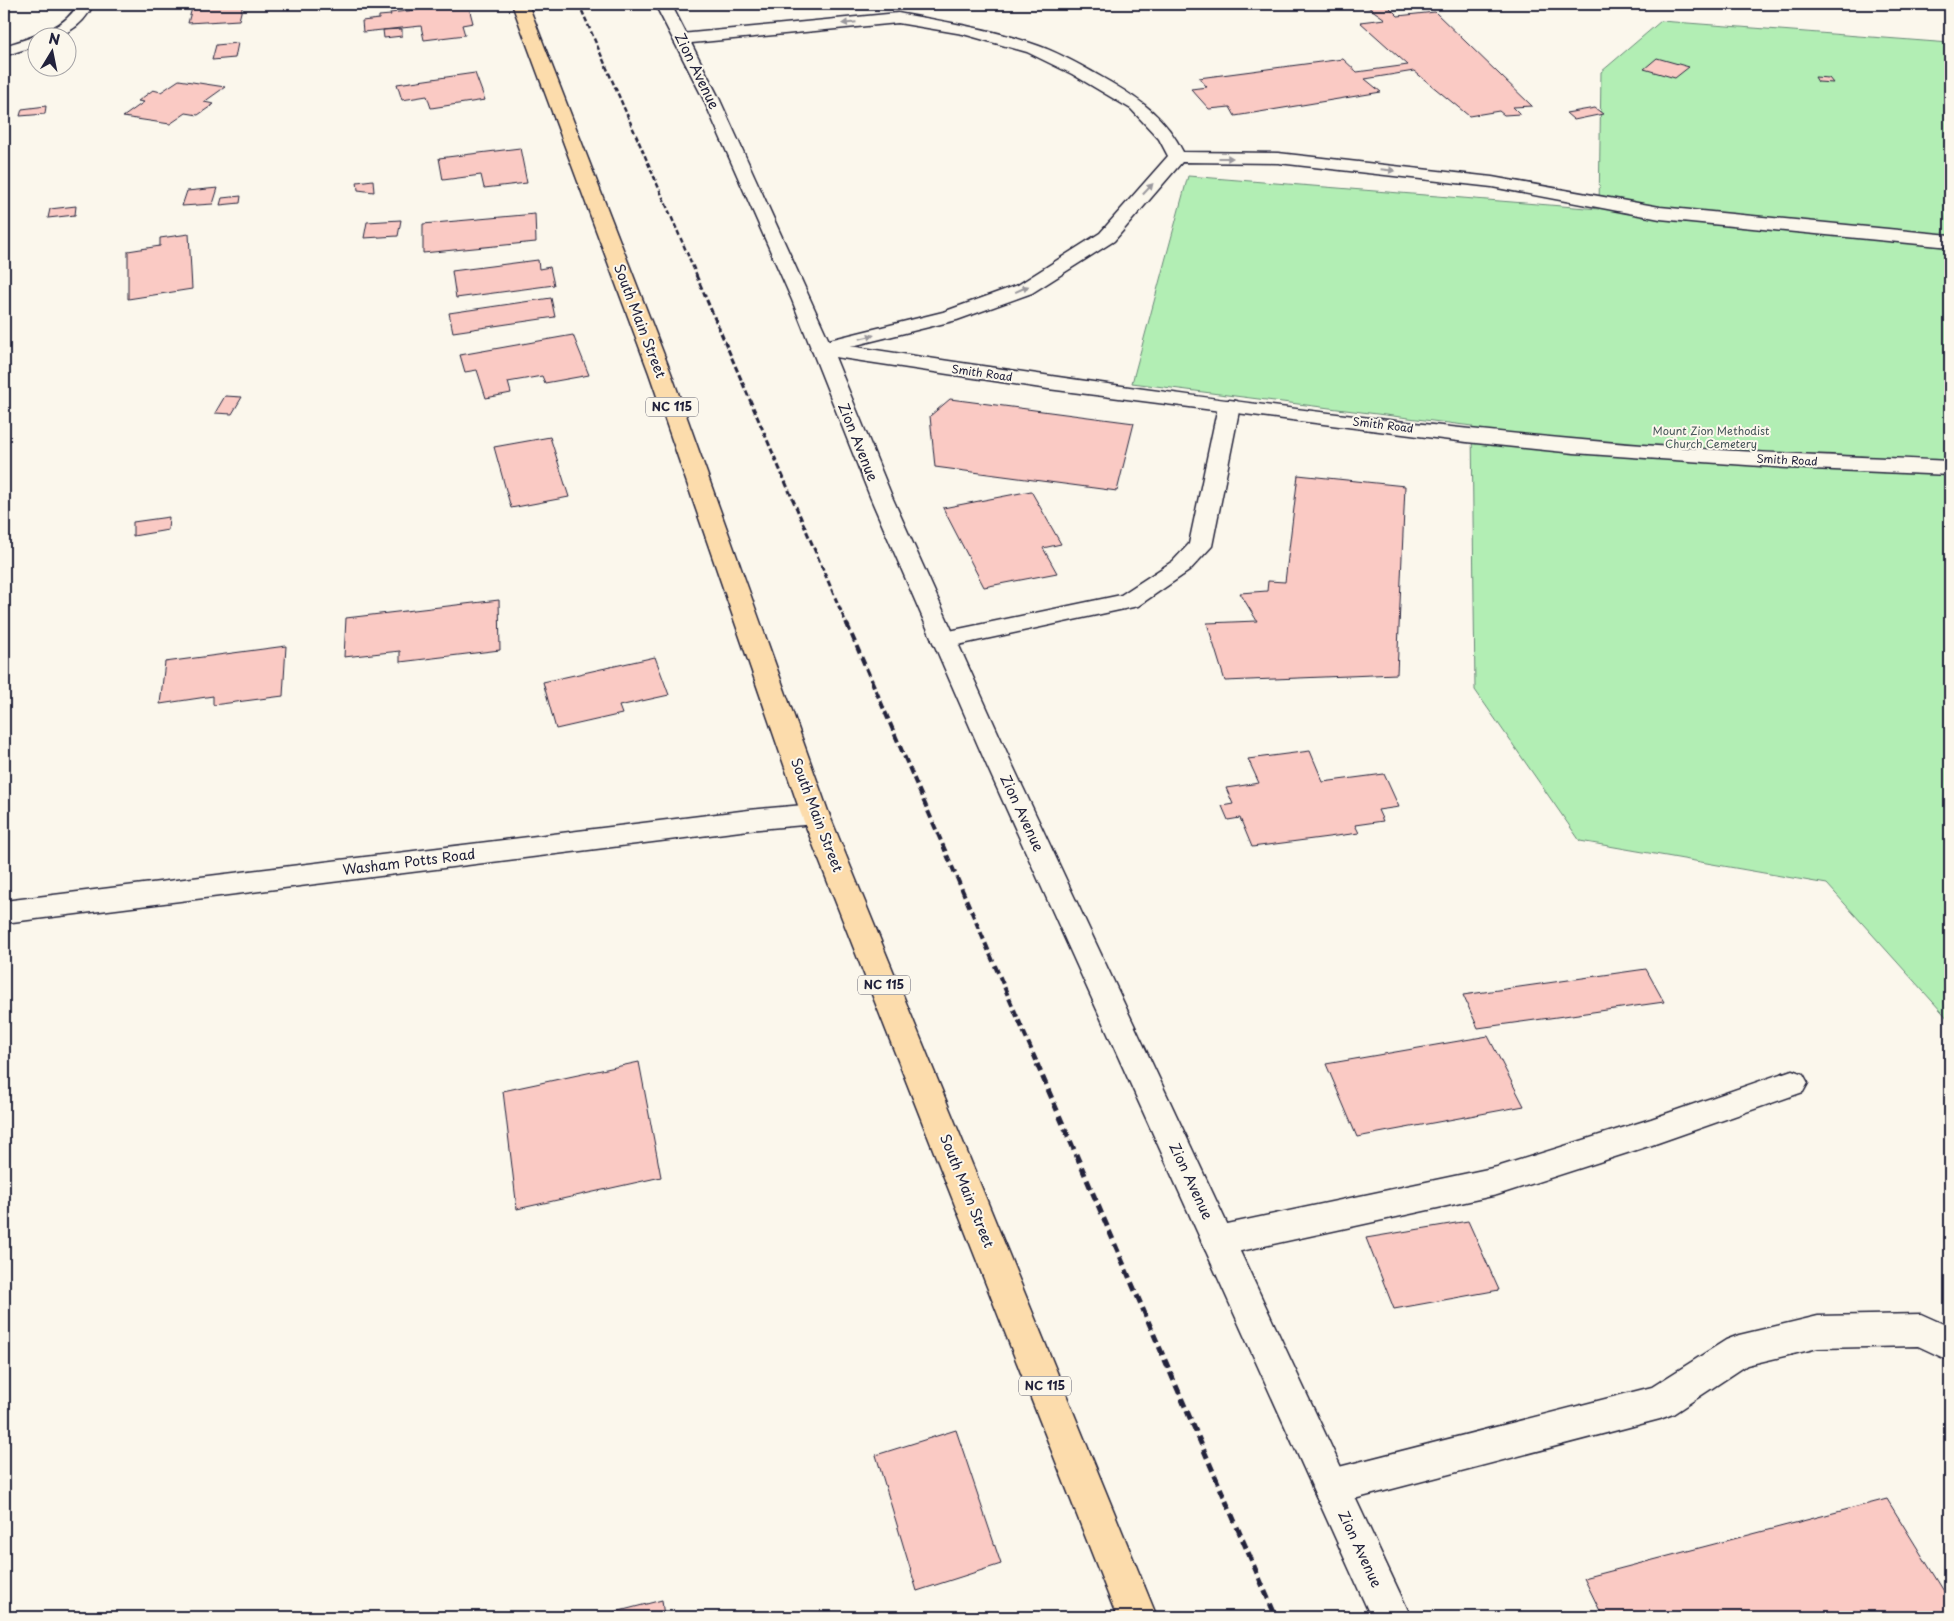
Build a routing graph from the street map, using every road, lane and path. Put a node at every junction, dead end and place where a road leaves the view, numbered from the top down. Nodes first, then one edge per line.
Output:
1 (86, 4) edge
2 (520, 4) edge
3 (663, 4) edge
4 (62, 28) edge
5 (681, 39) junction
6 (28, 43) edge
7 (4, 51) edge
8 (1177, 157) junction
9 (1950, 242) edge
10 (820, 348) junction
11 (1229, 406) junction
12 (1950, 468) edge
13 (944, 640) junction
14 (814, 814) junction
15 (4, 912) edge
16 (1792, 1083) dead end
17 (1218, 1241) junction
18 (1950, 1345) edge
19 (1331, 1487) junction
20 (1137, 1617) edge
21 (1391, 1617) edge

1 - 4 street
2 - 14 main road, South Main Street / NC 115
3 - 5 street, Zion Avenue
8 -> 5 street
5 - 10 street, Zion Avenue
6 - 7 street
8 -> 9 street
10 -> 8 street
10 - 11 street, Smith Road
10 - 13 street, Zion Avenue
11 - 12 street, Smith Road
11 - 13 street
13 - 17 street, Zion Avenue
14 - 15 street, Washam Potts Road
14 - 20 main road, South Main Street / NC 115
16 - 17 street
17 - 19 street, Zion Avenue
18 - 19 street
19 - 21 street, Zion Avenue

